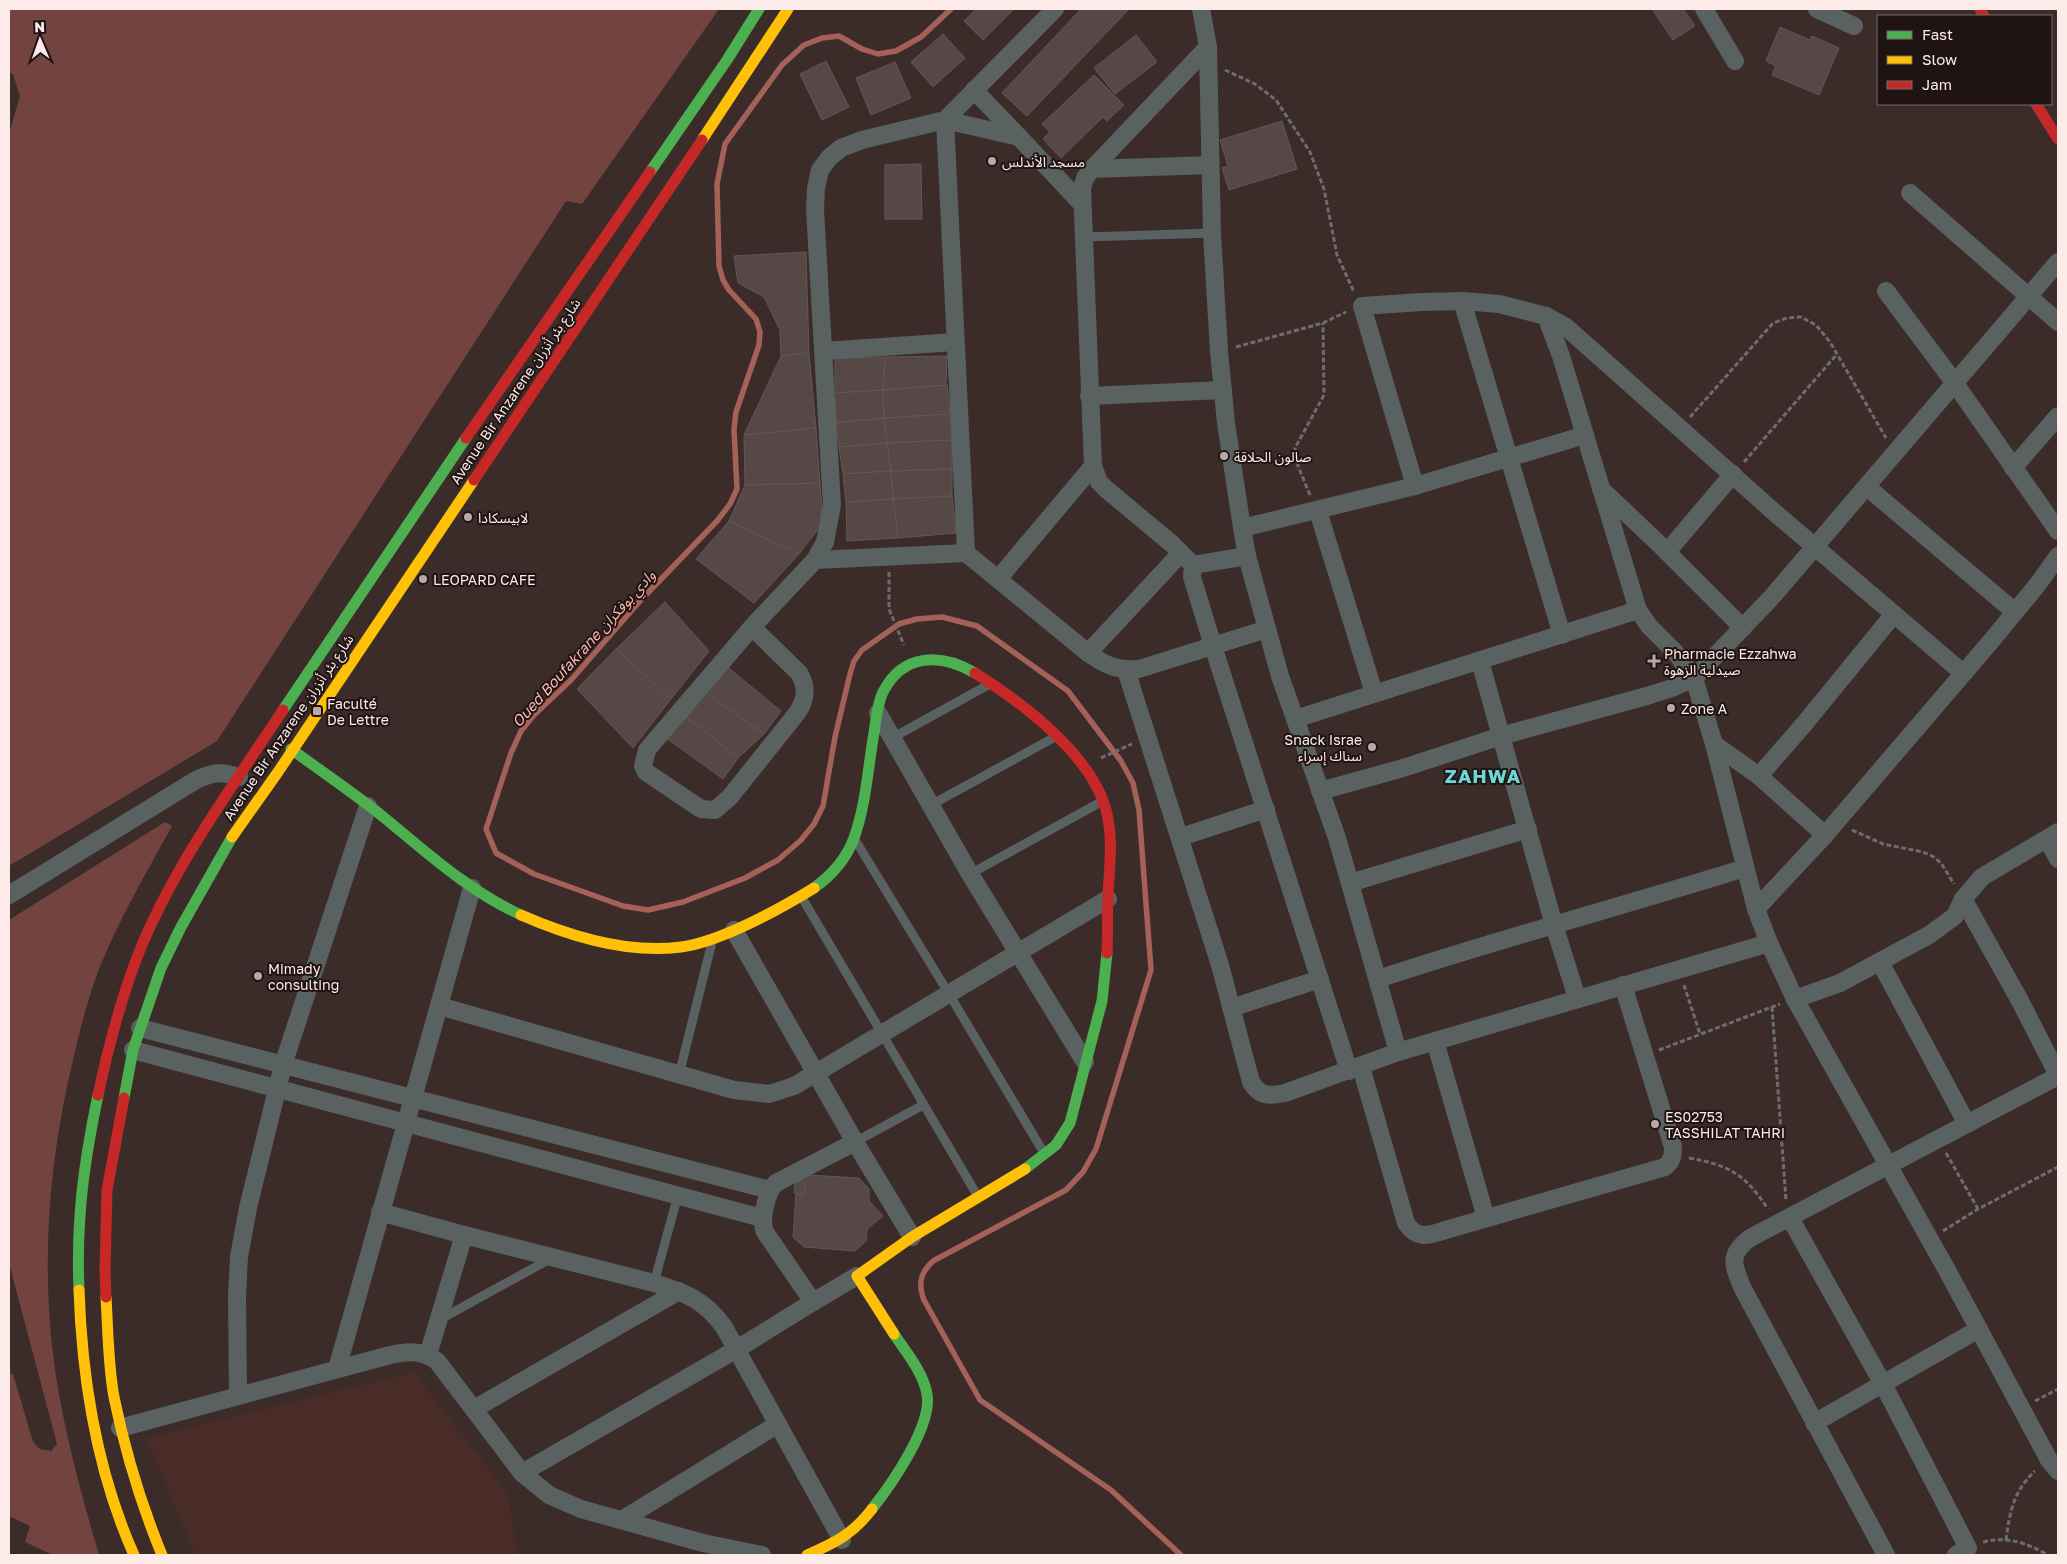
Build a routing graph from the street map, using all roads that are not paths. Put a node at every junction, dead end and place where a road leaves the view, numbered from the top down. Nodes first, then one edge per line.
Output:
1 (759, 9) edge
2 (788, 9) edge
3 (1055, 9) edge
4 (1201, 9) edge
5 (1704, 9) edge
6 (1817, 9) edge
7 (1854, 26) dead end
8 (1208, 55) junction
9 (1735, 61) dead end
10 (974, 90) junction
11 (2037, 105) edge
12 (945, 120) junction
13 (1019, 137) junction
14 (2058, 139) edge
15 (1210, 166) junction
16 (1092, 169) junction
17 (1910, 193) dead end
18 (1082, 204) junction
19 (1212, 233) junction
20 (1085, 237) junction
21 (2058, 262) edge
22 (1886, 290) dead end
23 (2030, 296) junction
24 (1462, 301) junction
25 (1546, 316) junction
26 (2058, 322) edge
27 (955, 342) junction
28 (823, 350) junction
29 (1954, 382) junction
30 (1223, 390) junction
31 (1089, 396) junction
32 (2058, 416) edge
33 (1585, 435) junction
34 (1509, 458) junction
35 (1093, 466) junction
36 (2013, 468) junction
37 (1733, 474) junction
38 (1415, 486) junction
39 (1867, 488) junction
40 (1601, 489) junction
41 (1318, 511) junction
42 (1242, 528) junction
43 (2058, 531) edge
44 (1814, 546) junction
45 (1667, 552) junction
46 (966, 553) junction
47 (1247, 556) junction
48 (1187, 559) junction
49 (815, 560) junction
50 (2056, 566) edge
51 (998, 578) junction
52 (1638, 610) junction
53 (2015, 612) junction
54 (1894, 614) junction
55 (752, 627) junction
56 (1743, 628) junction
57 (1267, 629) junction
58 (1562, 635) junction
59 (1213, 646) junction
60 (1088, 653) junction
61 (1480, 661) junction
62 (1126, 670) junction
63 (1963, 673) junction
64 (1694, 678) junction
65 (990, 684) junction
66 (1374, 693) junction
67 (878, 713) junction
68 (1296, 719) junction
69 (1501, 736) junction
70 (1056, 737) junction
71 (892, 738) junction
72 (1714, 744) junction
73 (291, 749) junction
74 (1759, 776) junction
75 (240, 777) junction
76 (1320, 791) junction
77 (1104, 801) junction
78 (931, 805) junction
79 (368, 806) junction
80 (1266, 809) junction
81 (1831, 828) junction
82 (1528, 829) junction
83 (2053, 835) edge
84 (1181, 837) junction
85 (854, 839) junction
86 (2058, 859) edge
87 (1745, 868) junction
88 (970, 874) junction
89 (1350, 883) junction
90 (472, 888) junction
91 (9, 895) edge
92 (801, 896) junction
93 (1108, 899) junction
94 (1963, 899) junction
95 (1756, 909) junction
96 (1554, 925) junction
97 (734, 930) junction
98 (713, 939) junction
99 (1769, 944) junction
100 (1017, 952) junction
101 (1880, 962) junction
102 (1320, 979) junction
103 (1378, 979) junction
104 (1623, 985) junction
105 (949, 994) junction
106 (1577, 998) junction
107 (1795, 999) junction
108 (439, 1006) junction
109 (1232, 1008) junction
110 (140, 1028) junction
111 (882, 1034) junction
112 (1435, 1042) junction
113 (133, 1050) junction
114 (1398, 1052) junction
115 (2053, 1054) edge
116 (1086, 1062) junction
117 (283, 1065) junction
118 (1355, 1069) junction
119 (816, 1072) junction
120 (679, 1075) junction
121 (2058, 1075) edge
122 (277, 1087) junction
123 (413, 1098) junction
124 (924, 1104) junction
125 (406, 1121) junction
126 (1967, 1124) junction
127 (855, 1142) junction
128 (1045, 1155) junction
129 (1888, 1167) junction
130 (770, 1190) junction
131 (678, 1195) junction
132 (978, 1197) junction
133 (380, 1212) junction
134 (762, 1218) junction
135 (1486, 1218) junction
136 (1783, 1221) junction
137 (464, 1235) junction
138 (912, 1237) junction
139 (553, 1257) junction
140 (857, 1276) junction
141 (654, 1283) junction
142 (679, 1291) junction
143 (813, 1302) junction
144 (439, 1320) junction
145 (1979, 1329) junction
146 (737, 1349) junction
147 (428, 1355) junction
148 (336, 1370) junction
149 (1883, 1384) junction
150 (238, 1396) junction
151 (474, 1409) junction
152 (1814, 1423) junction
153 (778, 1424) junction
154 (120, 1428) junction
155 (2054, 1466) edge
156 (522, 1473) junction
157 (622, 1520) junction
158 (842, 1540) junction
159 (1962, 1552) edge
160 (134, 1555) edge
161 (162, 1555) edge
162 (762, 1555) edge
163 (807, 1555) edge
164 (1886, 1555) edge

1 - 75 main road, Avenue Bir Anzarene شارع بئر أنزران
2 - 73 main road, Avenue Bir Anzarene شارع بئر أنزران
3 - 10 street
4 - 8 street
5 - 9 street
6 - 7 street
8 - 15 street
8 - 16 street
10 - 12 street
10 - 13 street
11 - 14 main road
12 - 13 street
12 - 27 street
12 - 28 street
13 - 18 street
15 - 16 street
15 - 19 street
16 - 18 street
17 - 23 street
18 - 20 street
19 - 20 lane
19 - 30 street
20 - 31 street
21 - 23 street
22 - 29 street
23 - 26 street
23 - 29 street
24 - 25 street
24 - 34 street
24 - 38 street
25 - 33 street
25 - 37 street
27 - 28 street
27 - 46 street
28 - 49 street
29 - 36 street
29 - 39 street
30 - 31 street
30 - 42 street
31 - 35 street
32 - 36 street
33 - 34 street
33 - 40 street
34 - 38 street
34 - 58 street
35 - 48 street
35 - 51 street
36 - 43 street
37 - 44 street
37 - 45 street
38 - 41 street
39 - 44 street
39 - 53 street
40 - 45 street
40 - 52 street
41 - 42 street
41 - 66 street
42 - 47 street
44 - 54 street
44 - 56 street
45 - 56 street
46 - 49 street
46 - 51 street
47 - 48 street
47 - 57 street
48 - 59 street
48 - 60 street
49 - 55 street
50 - 53 street
51 - 60 street
52 - 58 street
52 - 64 street
53 - 63 street
54 - 63 street
54 - 74 street
55 - 55 street
56 - 64 street
57 - 59 street
57 - 68 street
58 - 61 street
59 - 62 street
59 - 80 street
60 - 62 street
61 - 66 street
61 - 69 street
62 - 84 street
63 - 81 street
64 - 69 street
64 - 72 street
65 - 67 main road
65 - 70 main road
65 - 71 lane
66 - 68 street
67 - 71 street
67 - 85 main road
68 - 76 street
69 - 76 street
69 - 82 street
70 - 77 main road
70 - 78 lane
71 - 78 street
72 - 74 street
72 - 87 street
73 - 79 main road
73 - 110 main road, Avenue Bir Anzarene شارع بئر أنزران
74 - 81 street
75 - 91 street
75 - 160 main road, Avenue Bir Anzarene شارع بئر أنزران
76 - 89 street
77 - 88 lane
77 - 93 main road
78 - 88 street
79 - 90 main road
79 - 117 street
80 - 84 street
80 - 102 street
81 - 95 street
82 - 89 street
82 - 96 street
83 - 86 street
83 - 94 street
84 - 109 street
85 - 92 main road
85 - 105 lane
87 - 95 street
87 - 96 street
88 - 100 street
89 - 103 street
90 - 98 main road
90 - 108 street
92 - 97 main road
92 - 111 lane
93 - 100 street
93 - 116 main road
94 - 101 street
94 - 115 street
95 - 99 street
96 - 103 street
96 - 106 street
97 - 98 main road
97 - 119 street
98 - 120 lane
99 - 104 street
99 - 107 street
100 - 105 street
100 - 116 street
101 - 107 street
101 - 126 street
102 - 109 street
102 - 118 street
103 - 114 street
104 - 106 street
104 - 135 street
105 - 111 street
105 - 128 lane
106 - 112 street
107 - 129 street
108 - 120 street
108 - 123 street
109 - 118 street
110 - 113 main road, Avenue Bir Anzarene شارع بئر أنزران
110 - 117 street
111 - 119 street
111 - 124 lane
112 - 114 street
112 - 135 street
113 - 122 street
113 - 154 main road, Avenue Bir Anzarene شارع بئر أنزران
114 - 118 street
115 - 121 street
116 - 128 main road
117 - 122 street
117 - 123 street
118 - 135 street
119 - 120 street
119 - 127 street
121 - 126 street
122 - 125 street
122 - 150 street
123 - 125 street
123 - 130 street
124 - 127 lane
124 - 132 lane
125 - 131 street
125 - 133 street
126 - 129 street
127 - 130 street
127 - 138 street
128 - 132 main road
129 - 136 street
129 - 145 street
130 - 134 street
131 - 134 street
131 - 141 lane
132 - 138 main road
133 - 137 street
133 - 148 street
134 - 143 street
136 - 149 street
136 - 152 street
137 - 139 street
137 - 144 street
138 - 140 main road
139 - 141 street
139 - 144 lane
140 - 143 street
140 - 158 main road
141 - 142 street
142 - 146 street
142 - 151 street
143 - 146 street
144 - 147 street
145 - 149 street
145 - 155 street
146 - 153 street
146 - 156 street
147 - 148 street
147 - 151 street
148 - 150 street
149 - 152 street
149 - 159 street
150 - 154 street
151 - 156 street
152 - 164 street
153 - 157 street
153 - 158 street
154 - 161 main road, Avenue Bir Anzarene شارع بئر أنزران
156 - 157 street
157 - 162 street
158 - 163 main road

